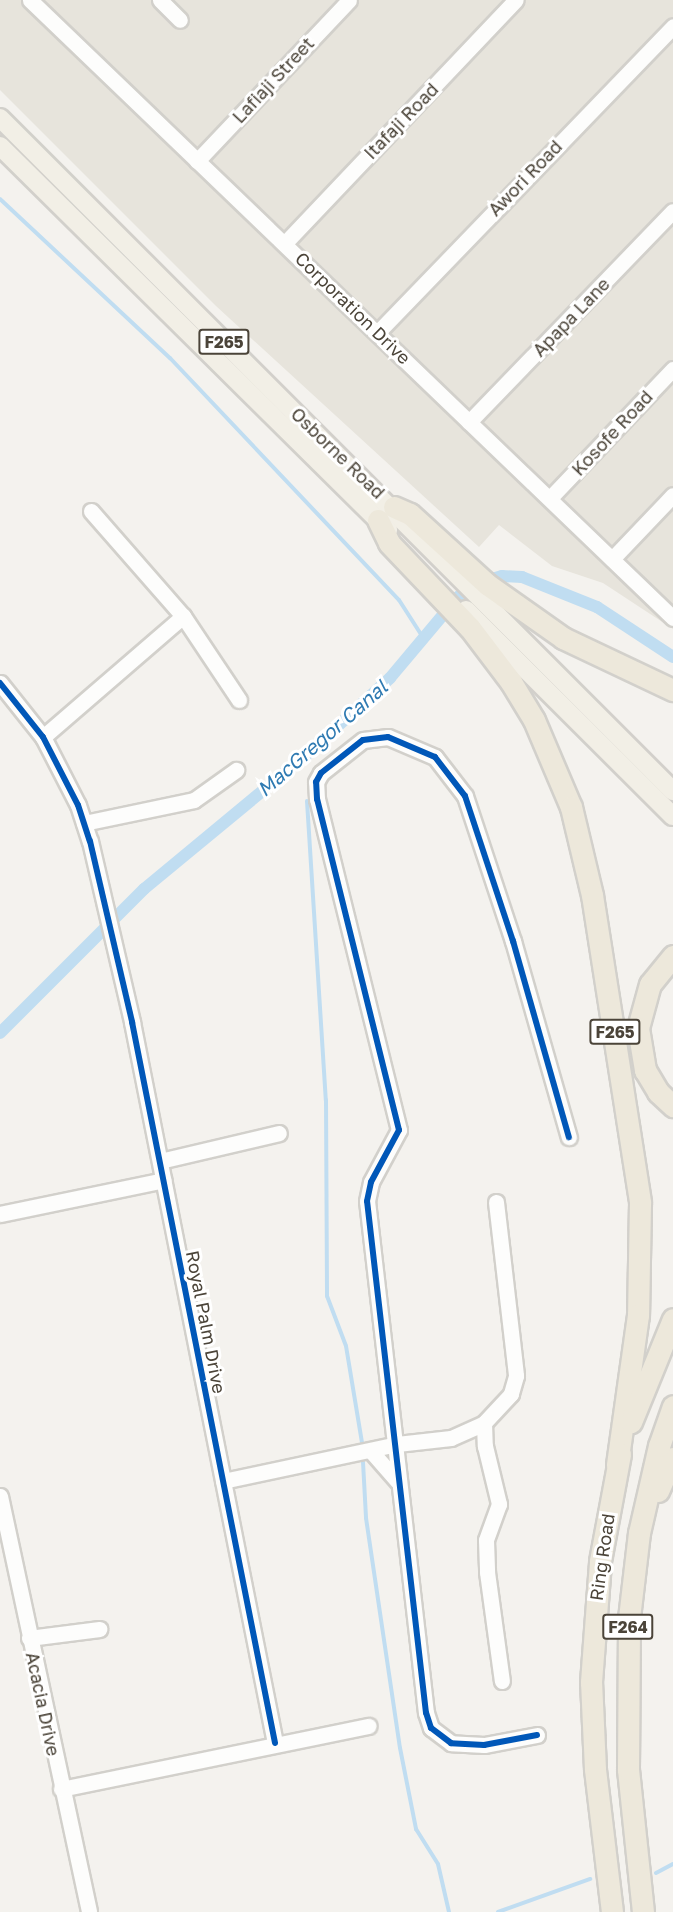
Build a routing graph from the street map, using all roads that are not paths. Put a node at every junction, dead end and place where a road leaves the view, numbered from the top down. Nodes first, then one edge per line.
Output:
1 (160, 0) edge
2 (349, 0) edge
3 (516, 0) edge
4 (39, 3) edge
5 (180, 20) dead end
6 (673, 26) edge
7 (0, 118) edge
8 (0, 146) edge
9 (197, 161) junction
10 (673, 211) edge
11 (285, 243) junction
12 (378, 332) junction
13 (673, 369) edge
14 (469, 422) junction
15 (673, 495) edge
16 (550, 498) junction
17 (91, 511) dead end
18 (386, 514) junction
19 (612, 559) junction
20 (443, 572) junction
21 (495, 601) junction
22 (183, 616) junction
23 (673, 618) edge
24 (473, 624) junction
25 (0, 683) edge
26 (673, 690) edge
27 (238, 700) dead end
28 (43, 737) junction
29 (236, 770) dead end
30 (673, 791) edge
31 (673, 816) edge
32 (84, 823) junction
33 (673, 956) edge
34 (673, 1106) edge
35 (279, 1133) dead end
36 (569, 1137) dead end
37 (160, 1161) junction
38 (164, 1180) junction
39 (496, 1202) dead end
40 (0, 1214) edge
41 (673, 1319) edge
42 (673, 1406) edge
43 (484, 1423) junction
44 (451, 1438) junction
45 (397, 1444) junction
46 (485, 1446) junction
47 (371, 1451) junction
48 (673, 1458) edge
49 (616, 1465) junction
50 (223, 1481) junction
51 (397, 1481) junction
52 (0, 1496) edge
53 (639, 1533) junction
54 (99, 1629) dead end
55 (29, 1638) junction
56 (502, 1681) dead end
57 (369, 1726) dead end
58 (537, 1736) dead end
59 (275, 1743) junction
60 (61, 1789) junction
61 (642, 1902) edge
62 (611, 1904) edge
63 (89, 1912) edge

1 - 5 street
2 - 9 street, Lafiaji Street
3 - 11 street, Itafaji Road
4 - 9 street, Corporation Drive
6 - 12 street, Awori Road
7 - 18 main road, Osborne Road / F265
8 - 18 main road, Osborne Road / F265
9 - 11 street, Corporation Drive
10 - 14 street, Apapa Lane
11 - 12 street, Corporation Drive
12 - 14 street, Corporation Drive
13 - 16 street, Kosofe Road
14 - 16 street, Corporation Drive
15 - 19 street
16 - 19 street, Corporation Drive
17 - 22 street
18 - 20 highway, F265
18 - 20 highway
19 - 23 street, Corporation Drive
20 - 21 highway
20 - 24 highway, F265
21 - 26 highway
21 - 30 main road
22 - 27 street
22 - 28 street
24 - 31 main road
24 - 49 highway, F265
25 - 28 street, Royal Palm Drive
28 - 32 street, Royal Palm Drive
29 - 32 street
32 - 37 street, Royal Palm Drive
33 - 34 highway
35 - 37 street
36 - 45 street
37 - 38 street, Royal Palm Drive
38 - 40 street
38 - 50 street, Royal Palm Drive
39 - 43 street
41 - 49 highway, Ring Road / F264
42 - 53 highway, Ring Road / F264
43 - 44 street
43 - 46 street
44 - 45 street
44 - 46 street
45 - 47 street
45 - 51 street
46 - 56 street
47 - 50 street
47 - 51 street
48 - 53 highway
49 - 62 highway, Ring Road / F264
50 - 59 street, Royal Palm Drive
51 - 58 street
52 - 55 street, Acacia Drive
53 - 61 highway, Ring Road / F264
54 - 55 street
55 - 60 street, Acacia Drive
57 - 59 street
59 - 60 street
60 - 63 street, Acacia Drive

